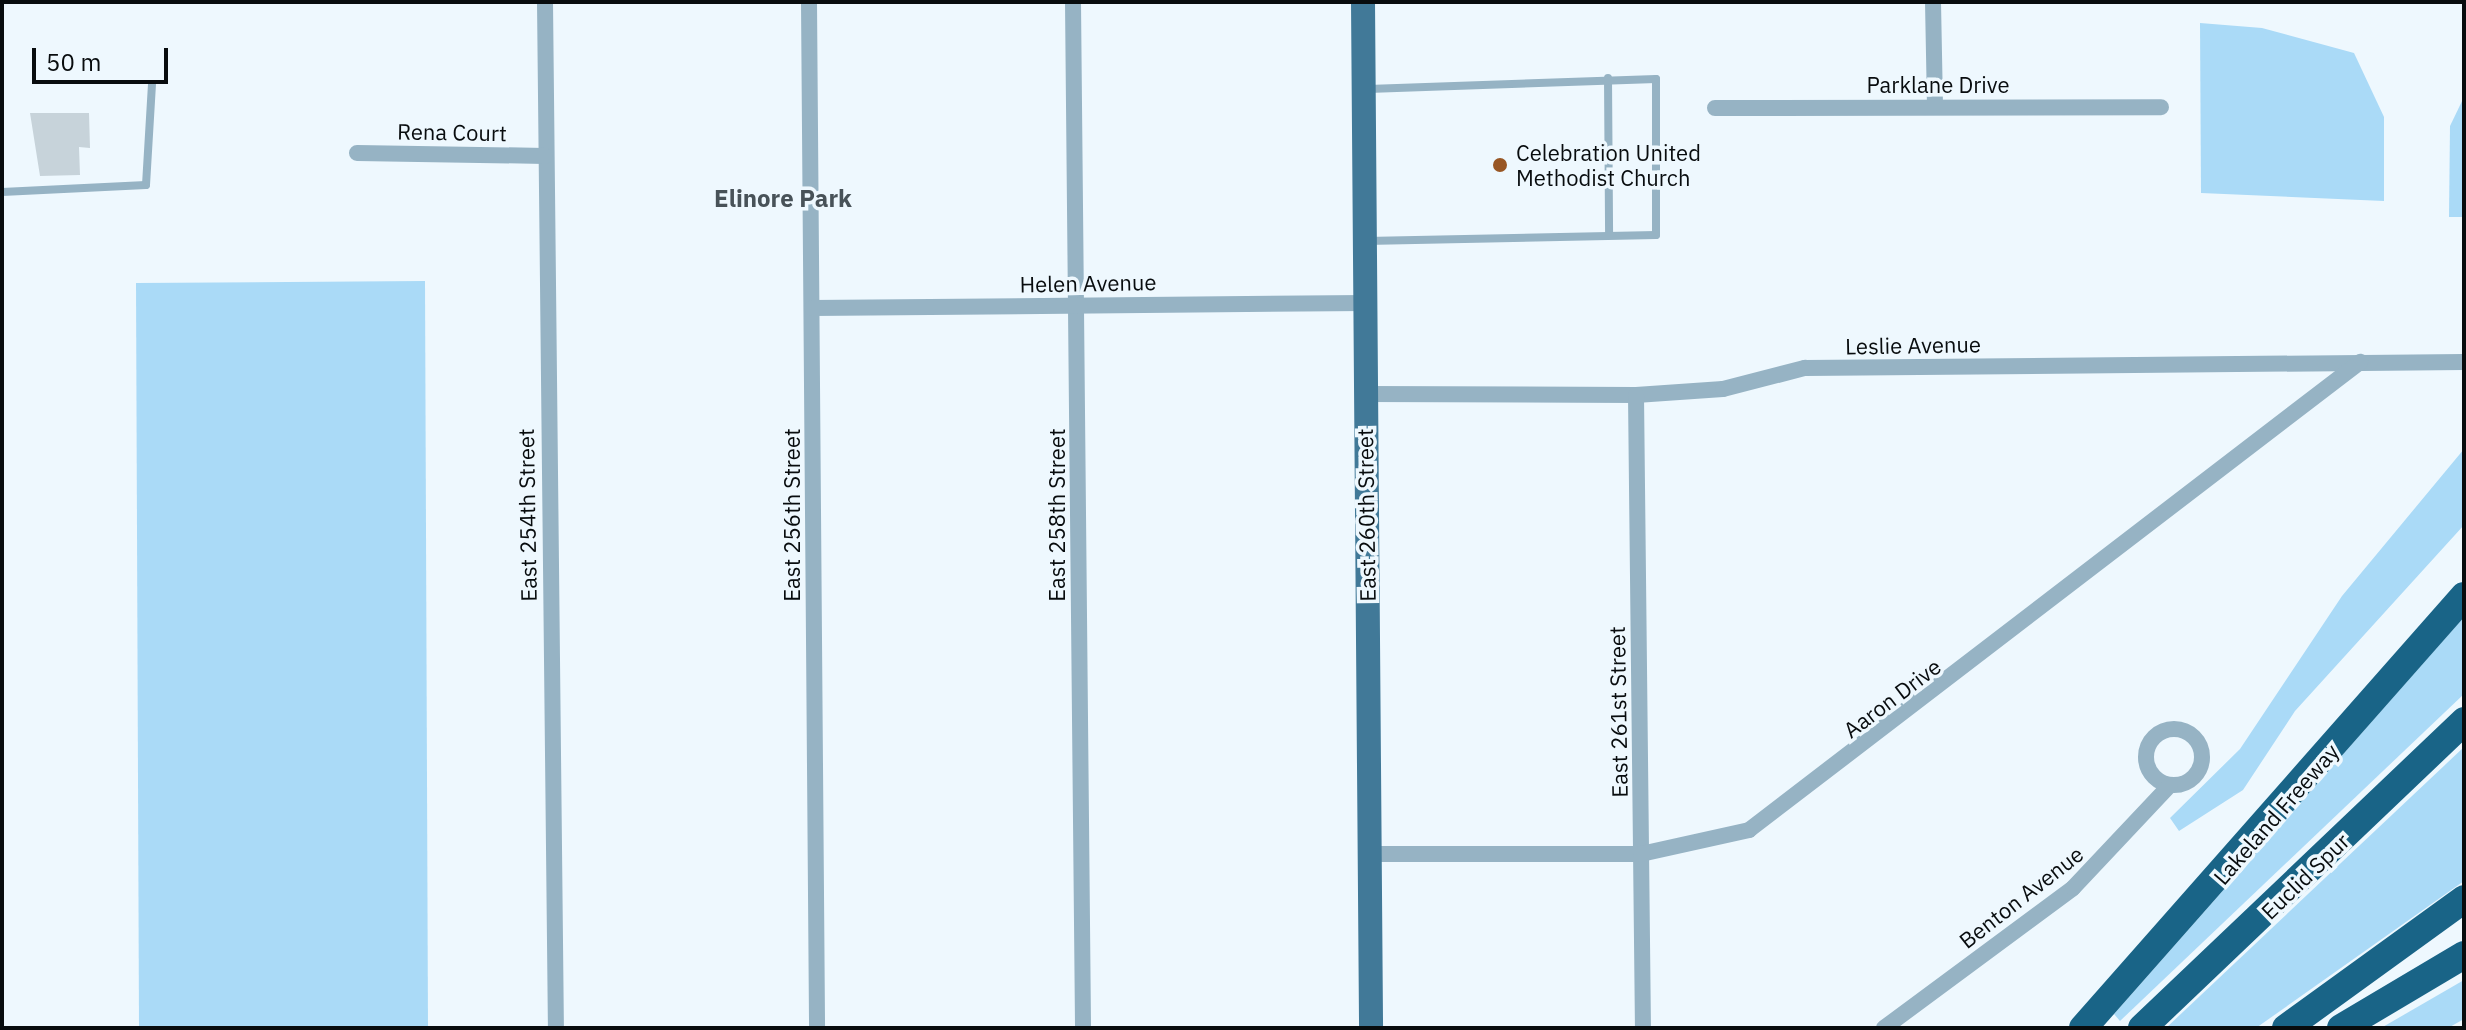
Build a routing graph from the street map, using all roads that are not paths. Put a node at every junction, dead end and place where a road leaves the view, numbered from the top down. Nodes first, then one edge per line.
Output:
1 (545, 2) edge
2 (809, 2) edge
3 (1073, 2) edge
4 (1363, 2) edge
5 (1933, 2) edge
6 (1608, 78) junction
7 (152, 84) dead end
8 (1363, 89) junction
9 (1935, 107) junction
10 (2161, 107) dead end
11 (1715, 108) dead end
12 (357, 153) dead end
13 (545, 156) junction
14 (2, 192) edge
15 (1609, 235) junction
16 (1365, 241) junction
17 (1365, 303) junction
18 (1077, 305) junction
19 (812, 308) junction
20 (2360, 362) junction
21 (2464, 362) edge
22 (1365, 394) junction
23 (1636, 395) junction
24 (2464, 596) edge
25 (2464, 721) edge
26 (2170, 785) dead end
27 (1370, 854) junction
28 (1641, 854) junction
29 (2464, 899) edge
30 (2464, 955) edge
31 (557, 1026) edge
32 (817, 1028) edge
33 (1083, 1028) edge
34 (1371, 1028) edge
35 (1643, 1028) edge
36 (1884, 1028) edge
37 (2083, 1028) edge
38 (2142, 1028) edge
39 (2286, 1028) edge
40 (2341, 1028) edge

1 - 13 street, East 254th Street
2 - 19 street, East 256th Street
3 - 18 street, East 258th Street
4 - 8 main road, East 260th Street
5 - 9 street
6 - 8 lane
6 - 15 lane
6 - 15 lane
7 - 14 lane
8 - 16 main road, East 260th Street
9 - 10 street, Parklane Drive
9 - 11 street, Parklane Drive
12 - 13 street, Rena Court
13 - 31 street, East 254th Street
15 - 16 lane
16 - 17 main road, East 260th Street
17 - 18 street, Helen Avenue
17 - 22 main road, East 260th Street
18 - 19 street, Helen Avenue
18 - 33 street, East 258th Street
19 - 32 street, East 256th Street
20 - 21 street, Leslie Avenue
20 - 23 street, Leslie Avenue
20 - 28 street, Aaron Drive
22 - 23 street, Leslie Avenue
22 - 27 main road, East 260th Street
23 - 28 street, East 261st Street
24 - 37 highway, Lakeland Freeway
25 - 38 highway, Euclid Spur
26 - 36 street, Benton Avenue
27 - 28 street, Aaron Drive
27 - 34 main road, East 260th Street
28 - 35 street, East 261st Street
29 - 39 highway
30 - 40 highway

